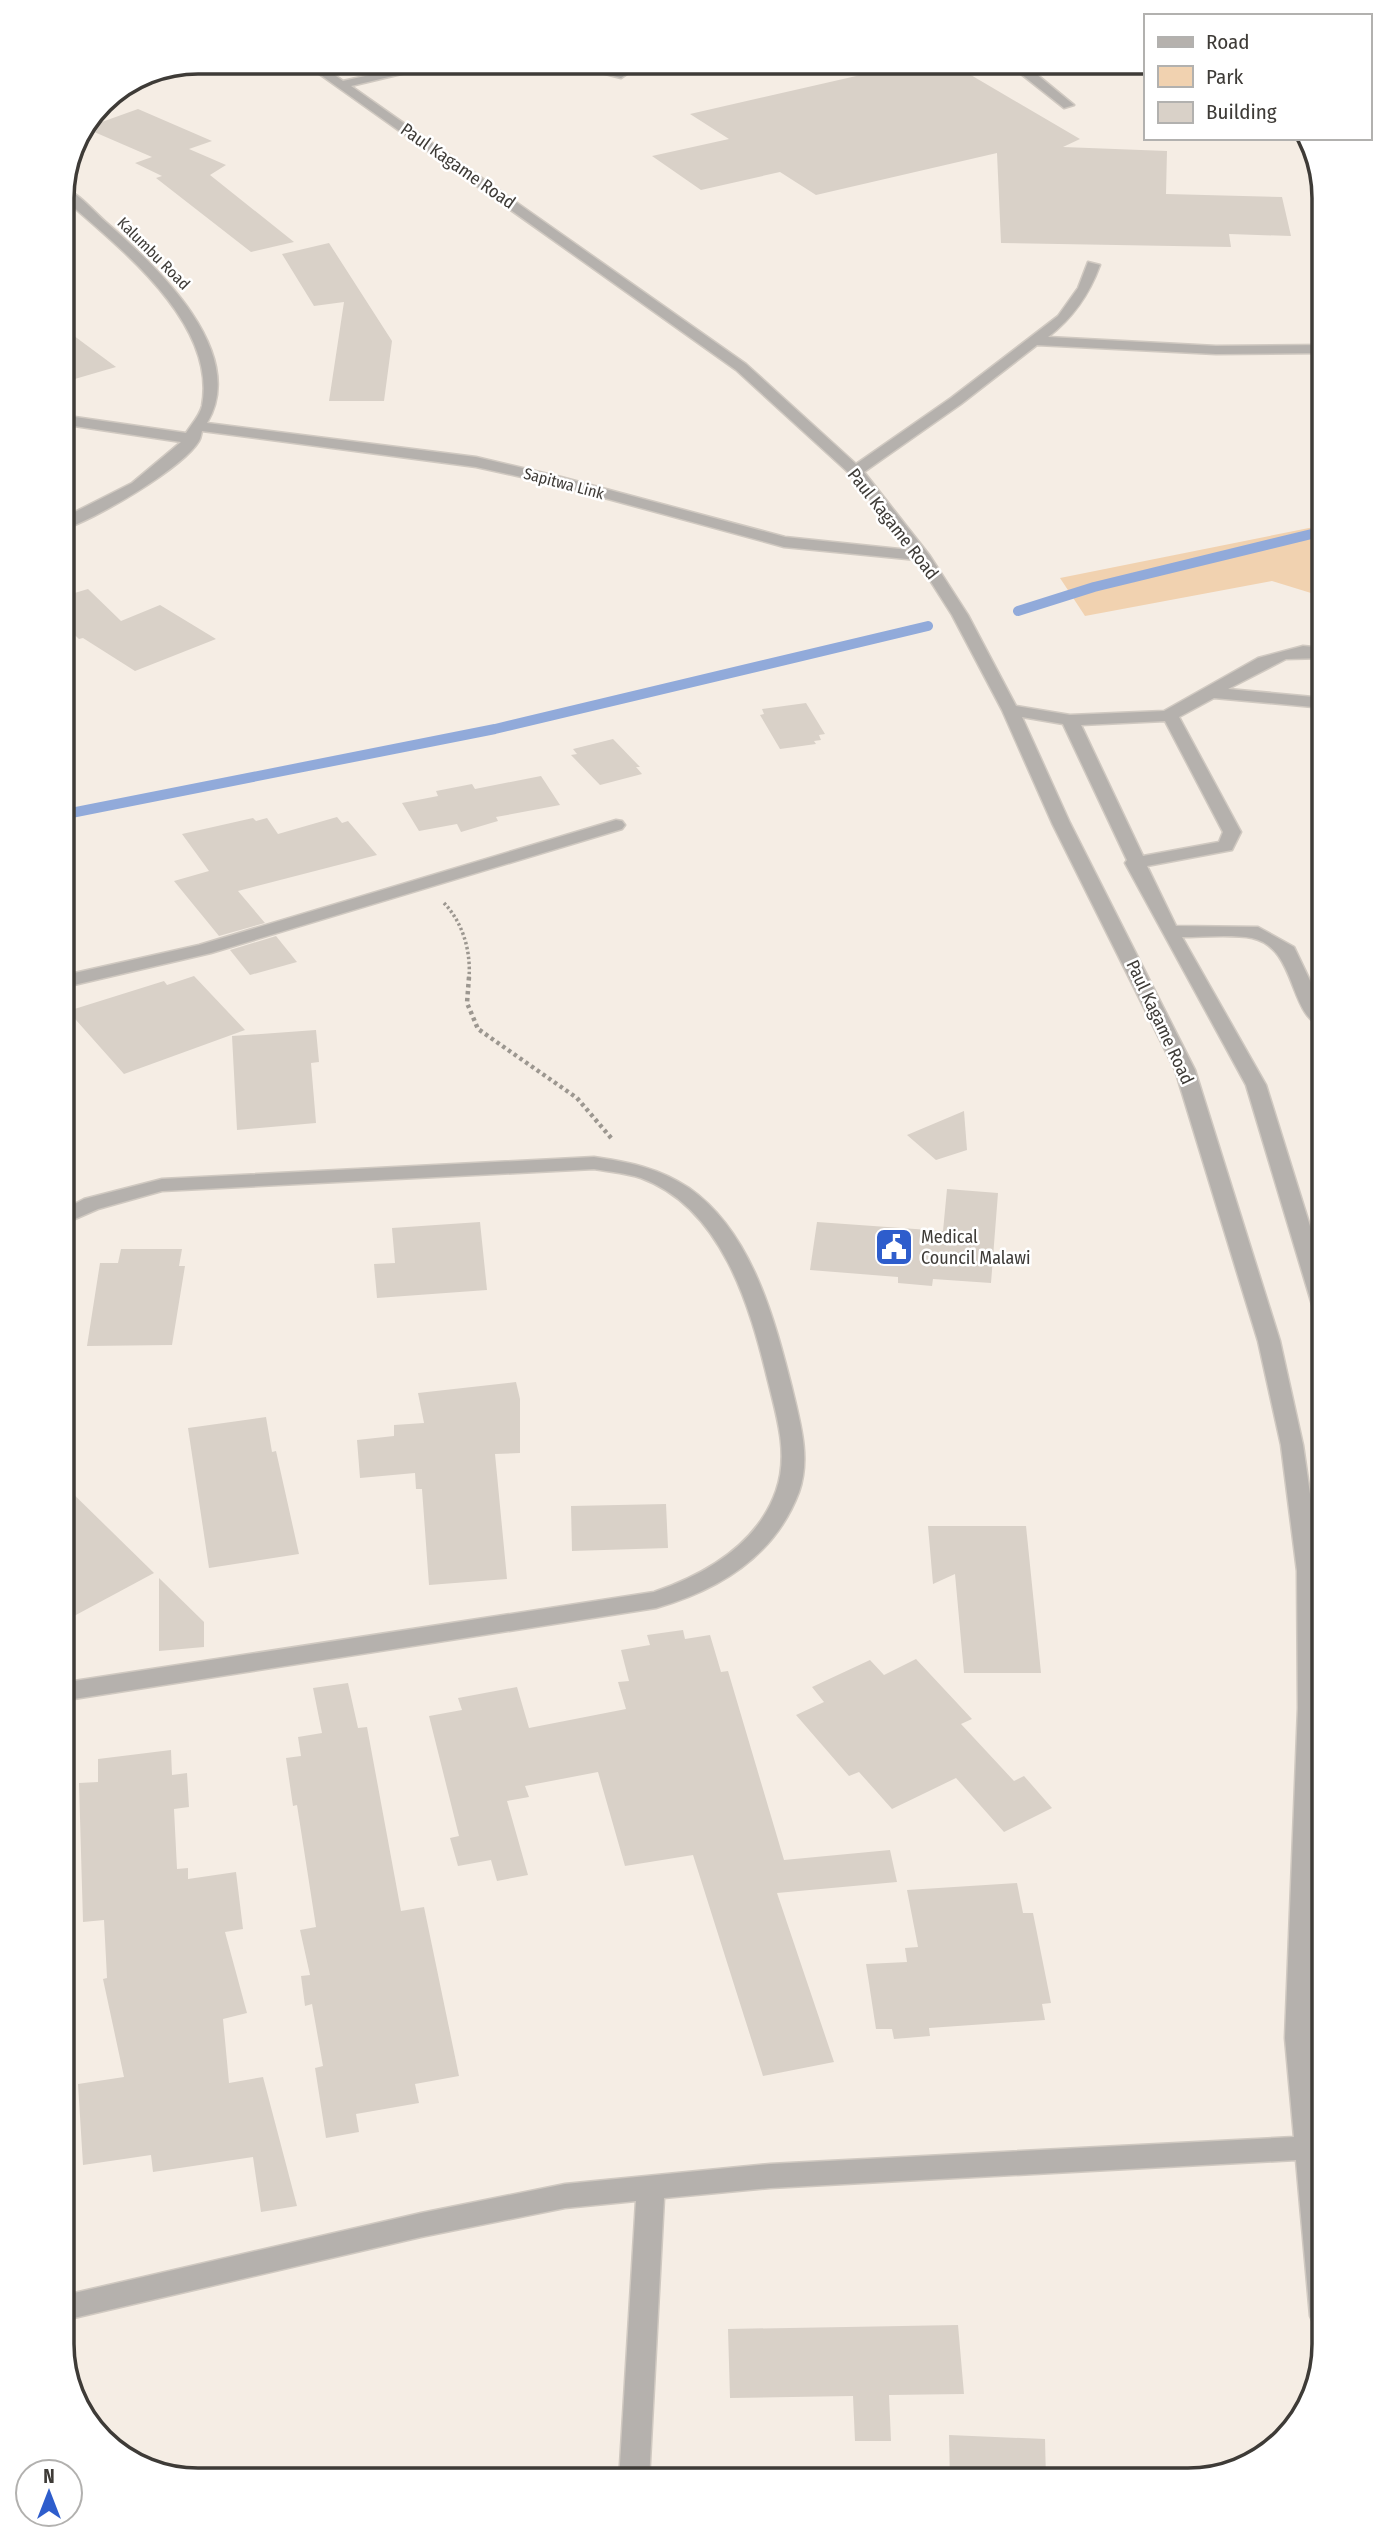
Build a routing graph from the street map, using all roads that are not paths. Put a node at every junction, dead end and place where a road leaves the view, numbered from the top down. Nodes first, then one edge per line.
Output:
1 (325, 74) edge
2 (390, 74) edge
3 (1029, 74) edge
4 (340, 85) junction
5 (1068, 105) dead end
6 (74, 202) edge
7 (1093, 265) dead end
8 (1034, 341) junction
9 (1312, 349) edge
10 (74, 420) edge
11 (198, 433) junction
12 (855, 471) junction
13 (74, 518) edge
14 (922, 556) junction
15 (1312, 650) edge
16 (1209, 692) junction
17 (1312, 703) edge
18 (1010, 710) junction
19 (1170, 715) junction
20 (1069, 720) junction
21 (616, 825) dead end
22 (1134, 863) junction
23 (1169, 931) junction
24 (74, 979) edge
25 (1312, 1005) edge
26 (74, 1212) edge
27 (1312, 1267) edge
28 (1312, 1622) edge
29 (74, 1690) edge
30 (1312, 1795) edge
31 (1306, 2148) junction
32 (652, 2187) junction
33 (1312, 2204) edge
34 (74, 2306) edge
35 (636, 2468) edge

1 - 4 street, Paul Kagame Road
2 - 4 street
3 - 5 street
4 - 12 street, Paul Kagame Road
6 - 11 street, Kalumbu Road
7 - 8 street
8 - 9 street
8 - 12 street
10 - 11 street, Sapitwa Link
11 - 13 street
11 - 14 street, Sapitwa Link
12 - 14 street, Paul Kagame Road
14 - 18 street, Paul Kagame Road
15 - 16 street
16 - 17 street
16 - 19 street
18 - 20 street
18 - 28 street, Paul Kagame Road
19 - 20 street
19 - 22 street
20 - 22 street
21 - 24 street
22 - 23 street
23 - 25 street
23 - 27 street
26 - 29 street
30 - 31 street, Paul Kagame Road
31 - 32 street
31 - 33 street, Paul Kagame Road
32 - 34 street
32 - 35 street

